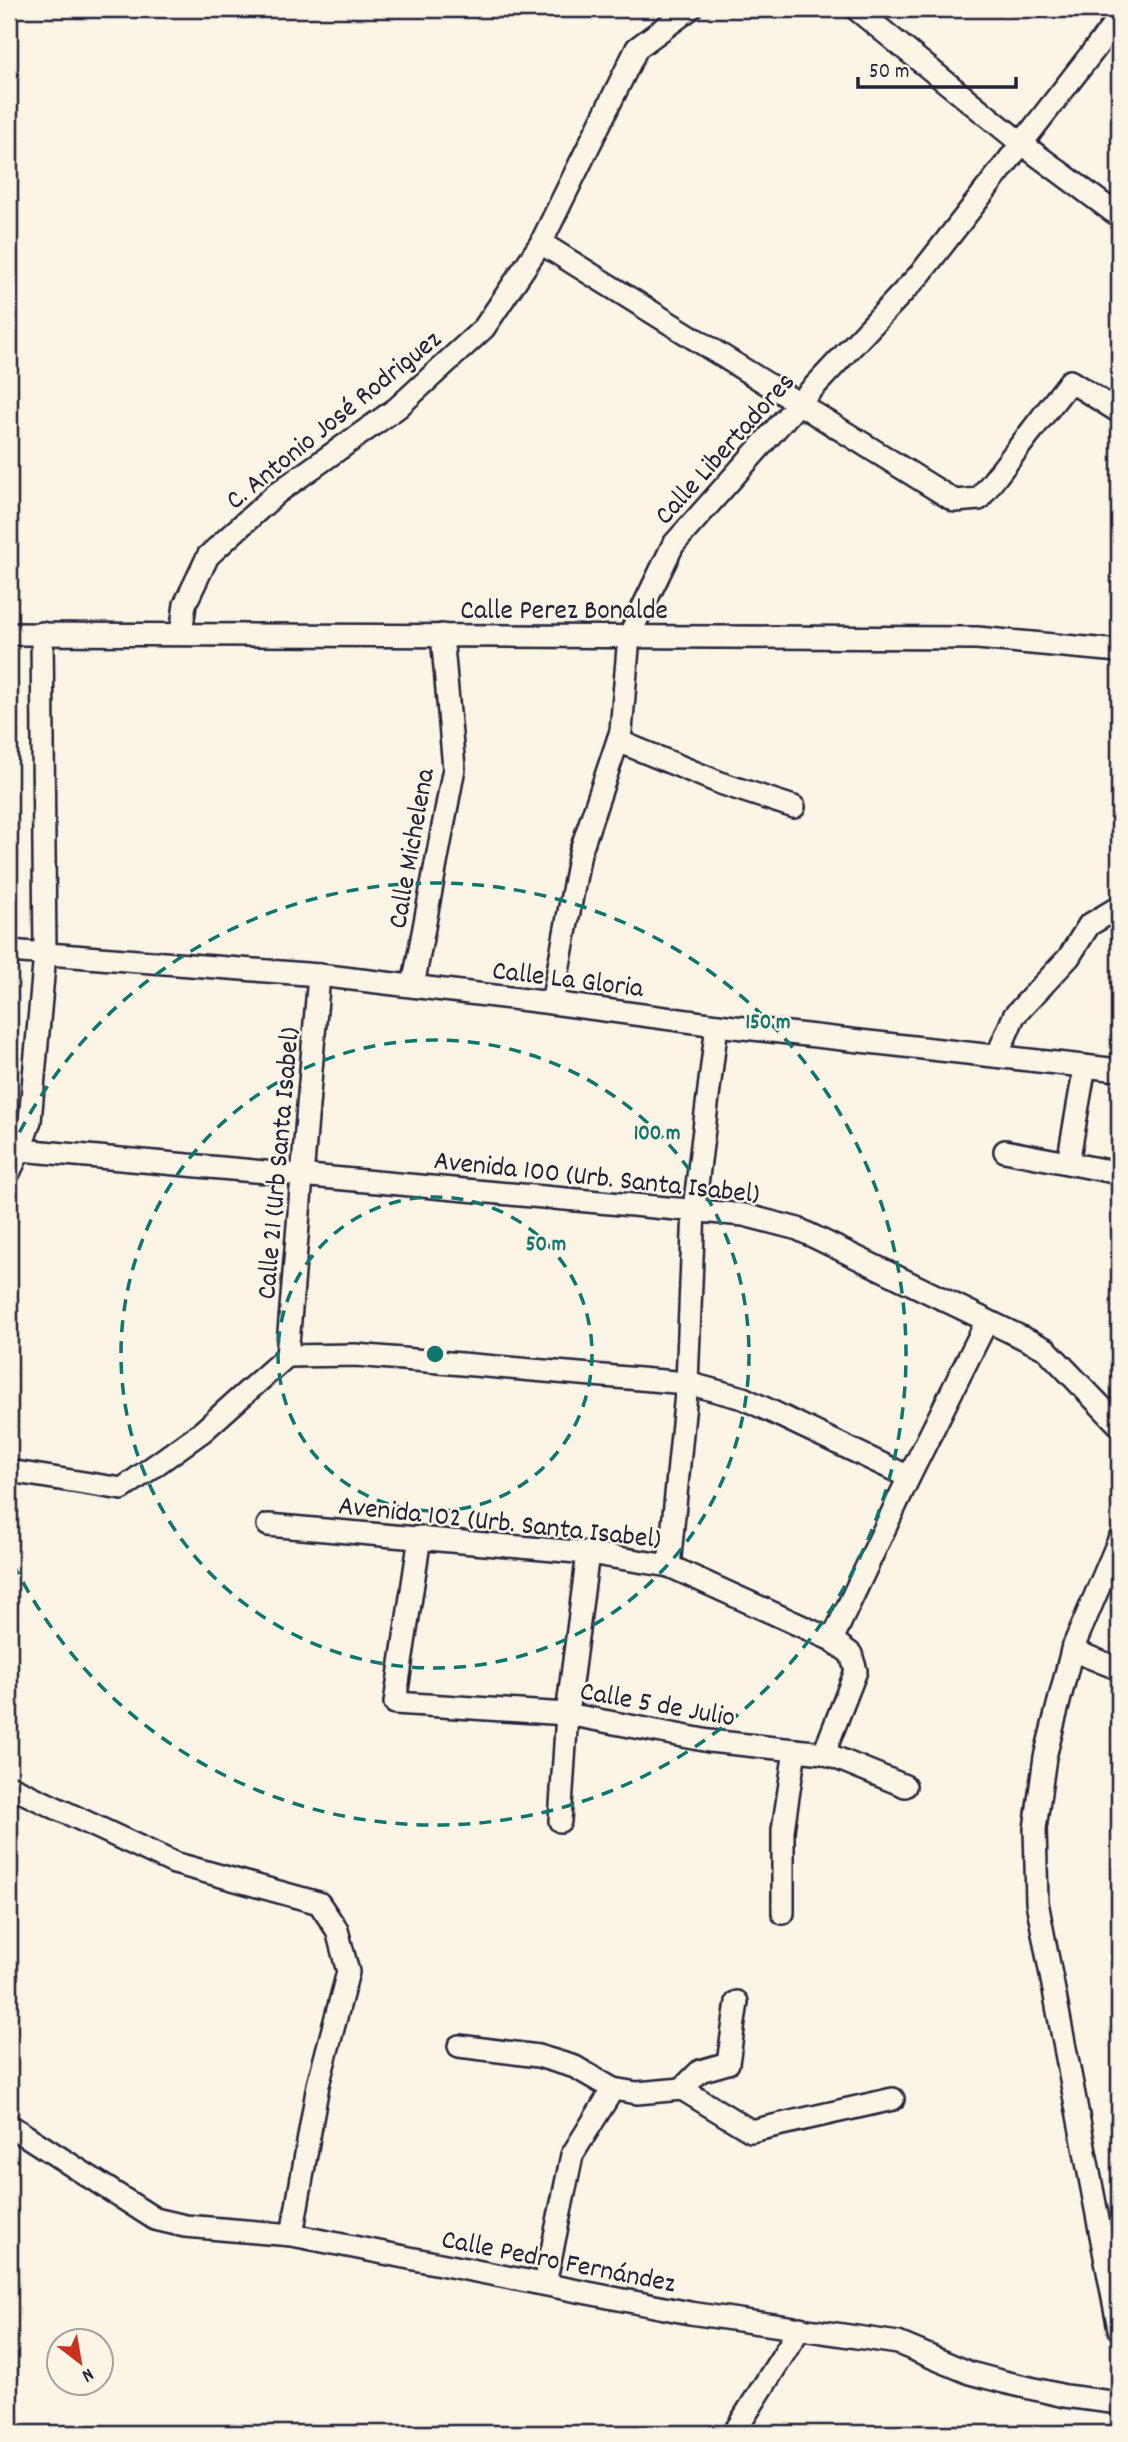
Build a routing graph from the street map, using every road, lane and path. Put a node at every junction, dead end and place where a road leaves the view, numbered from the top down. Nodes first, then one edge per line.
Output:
1 (690, 9) edge
2 (856, 9) edge
3 (1119, 18) edge
4 (1022, 144) junction
5 (1119, 216) edge
6 (541, 243) junction
7 (798, 404) junction
8 (1119, 412) edge
9 (42, 633) junction
10 (9, 634) edge
11 (181, 634) junction
12 (442, 635) junction
13 (629, 636) junction
14 (1119, 651) edge
15 (618, 741) junction
16 (794, 807) dead end
17 (1119, 907) edge
18 (9, 951) edge
19 (45, 954) junction
20 (319, 975) junction
21 (413, 986) junction
22 (552, 1003) junction
23 (717, 1025) junction
24 (997, 1056) junction
25 (1085, 1066) junction
26 (1119, 1070) edge
27 (14, 1150) edge
28 (1004, 1151) dead end
29 (1068, 1163) junction
30 (9, 1172) edge
31 (1119, 1173) edge
32 (303, 1175) junction
33 (694, 1209) junction
34 (986, 1321) junction
35 (287, 1356) junction
36 (687, 1383) junction
37 (1119, 1425) edge
38 (9, 1471) edge
39 (909, 1477) junction
40 (268, 1525) dead end
41 (420, 1537) junction
42 (1119, 1540) edge
43 (588, 1553) junction
44 (669, 1566) junction
45 (832, 1640) junction
46 (1072, 1650) junction
47 (1119, 1669) edge
48 (567, 1714) junction
49 (794, 1750) junction
50 (824, 1753) junction
51 (9, 1786) edge
52 (905, 1786) dead end
53 (560, 1821) dead end
54 (783, 1913) dead end
55 (737, 2002) dead end
56 (459, 2046) dead end
57 (682, 2089) junction
58 (613, 2090) junction
59 (893, 2099) dead end
60 (9, 2125) edge
61 (292, 2235) junction
62 (544, 2284) junction
63 (800, 2328) junction
64 (1119, 2329) edge
65 (1119, 2403) edge
66 (734, 2433) edge

1 - 6 street, C. Antonio José Rodriguez
2 - 4 street
3 - 4 street, Calle Libertadores
4 - 5 street
4 - 7 street, Calle Libertadores
6 - 7 street
6 - 11 street, C. Antonio José Rodriguez
7 - 8 street
7 - 13 street, Calle Libertadores
9 - 10 street, Calle Perez Bonalde
9 - 11 street, Calle Perez Bonalde
9 - 19 street
11 - 12 street, Calle Perez Bonalde
12 - 13 street, Calle Perez Bonalde
12 - 21 street, Calle Michelena
13 - 14 street, Calle Perez Bonalde
13 - 15 street, Calle Libertadores
15 - 16 street
15 - 22 street, Calle Libertadores
17 - 24 street
18 - 19 street, Calle La Gloria
19 - 20 street, Calle La Gloria
19 - 27 street
20 - 21 street, Calle La Gloria
20 - 32 street, Calle 21 (Urb Santa Isabel)
21 - 22 street, Calle La Gloria
22 - 23 street, Calle La Gloria
23 - 24 street, Calle La Gloria
23 - 33 street
24 - 25 street, Calle La Gloria
25 - 26 street, Calle La Gloria
25 - 29 street
27 - 30 street
27 - 32 street, Avenida 100 (Urb. Santa Isabel)
28 - 29 street
29 - 31 street
32 - 33 street, Avenida 100 (Urb. Santa Isabel)
32 - 35 street, Calle 21 (Urb Santa Isabel)
33 - 34 street, Avenida 100 (Urb. Santa Isabel)
33 - 36 street
34 - 37 street, Avenida 100 (Urb. Santa Isabel)
34 - 39 street
35 - 36 street
35 - 38 street
36 - 39 street
36 - 44 street
39 - 45 street
40 - 41 street, Avenida 102 (Urb. Santa Isabel)
41 - 43 street, Avenida 102 (Urb. Santa Isabel)
41 - 48 street, Calle 5 de Julio
42 - 46 street
43 - 44 street, Avenida 102 (Urb. Santa Isabel)
43 - 48 street
44 - 45 street, Avenida 102 (Urb. Santa Isabel)
45 - 50 street, Avenida 102 (Urb. Santa Isabel)
46 - 47 street
46 - 64 street
48 - 49 street, Calle 5 de Julio
48 - 53 street
49 - 50 street, Calle 5 de Julio
49 - 54 street
50 - 52 street, Calle 5 de Julio
51 - 61 street
55 - 57 street
56 - 58 street
57 - 58 street
57 - 59 street
58 - 62 street
60 - 61 street, Calle Pedro Fernández
61 - 62 street, Calle Pedro Fernández
62 - 63 street, Calle Pedro Fernández
63 - 65 street, Calle Pedro Fernández
63 - 66 street

